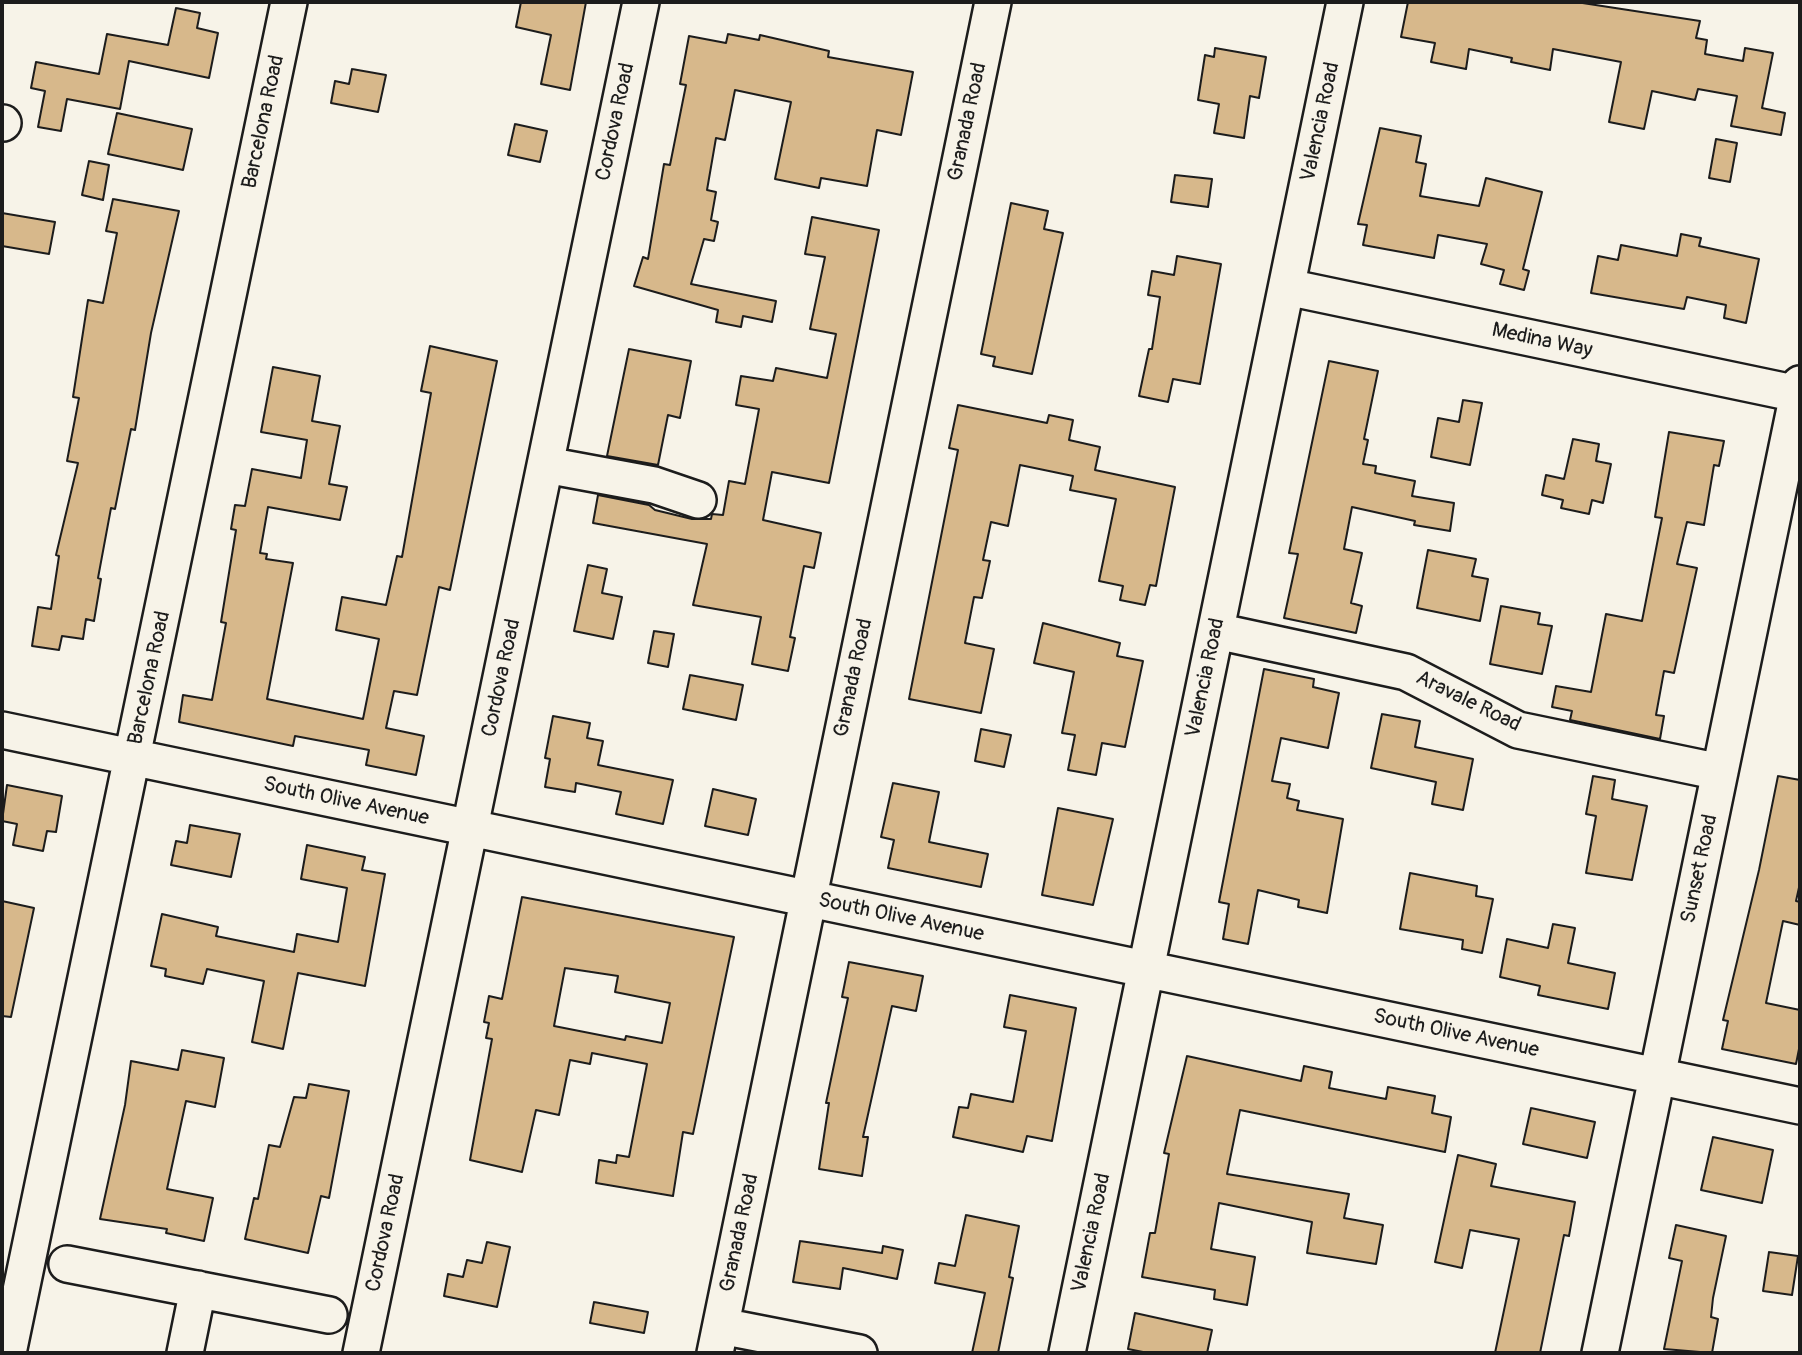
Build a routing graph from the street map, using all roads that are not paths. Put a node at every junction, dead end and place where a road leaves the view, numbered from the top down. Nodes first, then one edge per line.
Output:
1 (289, 2) edge
2 (641, 2) edge
3 (993, 2) edge
4 (1345, 2) edge
5 (1287, 287) junction
6 (1799, 389) edge
7 (546, 465) junction
8 (698, 500) dead end
9 (1216, 631) junction
10 (2, 730) edge
11 (133, 757) junction
12 (1720, 772) junction
13 (471, 828) junction
14 (809, 899) junction
15 (1146, 970) junction
16 (1658, 1076) junction
17 (1800, 1106) edge
18 (67, 1264) dead end
19 (198, 1289) junction
20 (329, 1315) dead end
21 (718, 1339) edge
22 (8, 1353) edge
23 (185, 1353) edge
24 (361, 1353) edge
25 (859, 1353) edge
26 (1067, 1353) edge
27 (1600, 1353) edge

1 - 11 street, Barcelona Road
2 - 7 street, Cordova Road
3 - 14 street, Granada Road
4 - 5 street, Valencia Road
5 - 6 street, Medina Way
5 - 9 street, Valencia Road
6 - 12 street, Sunset Road
7 - 8 street
7 - 13 street, Cordova Road
9 - 12 street, Aravale Road
9 - 15 street, Valencia Road
10 - 11 street, South Olive Avenue
11 - 13 street, South Olive Avenue
11 - 22 street, Barcelona Road
12 - 16 street, Sunset Road
13 - 14 street, South Olive Avenue
13 - 24 street, Cordova Road
14 - 15 street, South Olive Avenue
14 - 21 street, Granada Road
15 - 16 street, South Olive Avenue
15 - 26 street, Valencia Road
16 - 17 street, South Olive Avenue
16 - 27 street, Sunset Road
18 - 19 street
19 - 20 street
19 - 23 street
21 - 25 street

